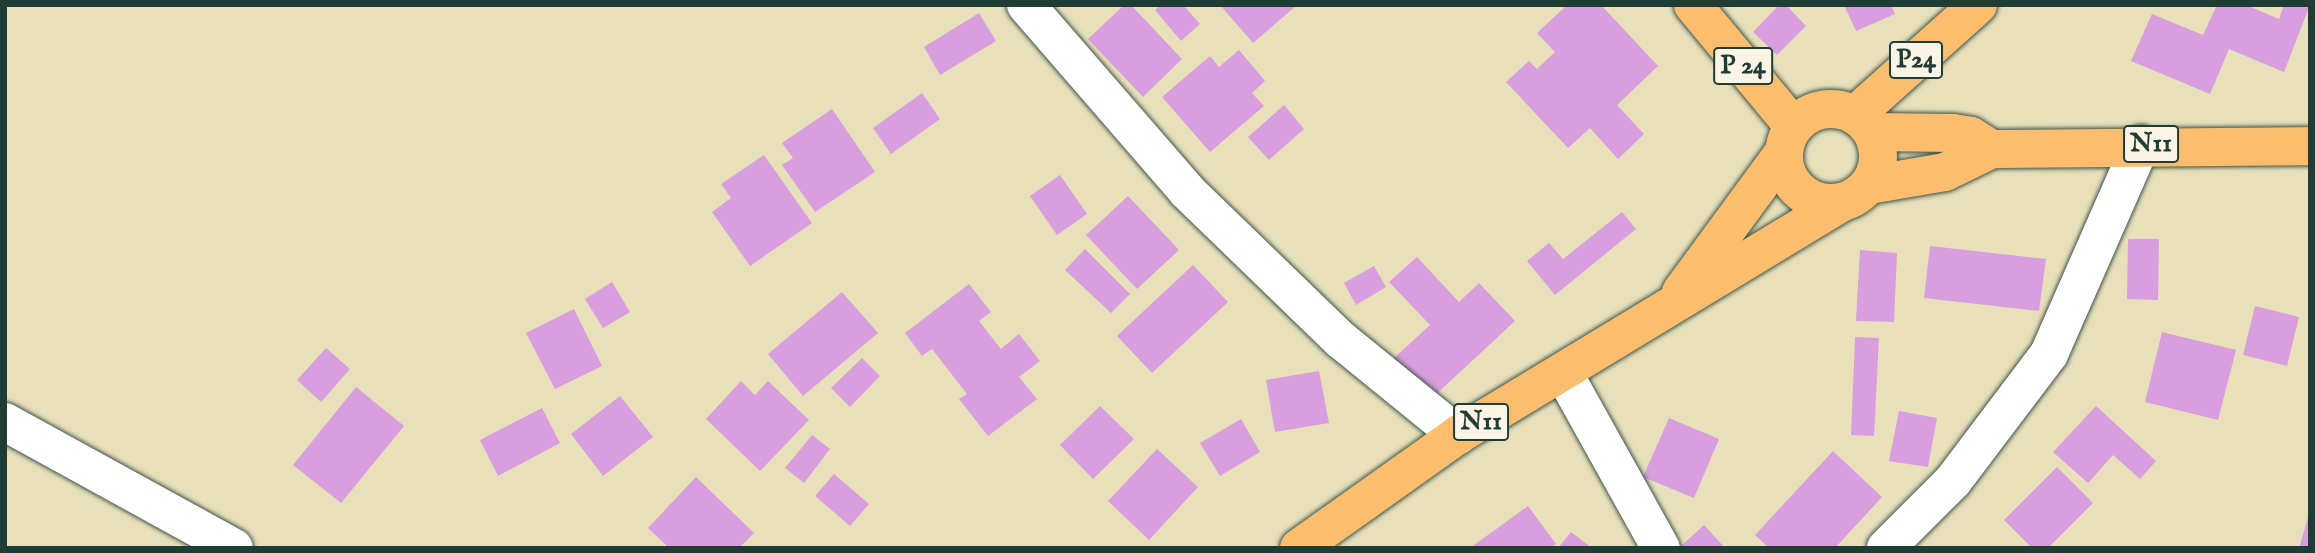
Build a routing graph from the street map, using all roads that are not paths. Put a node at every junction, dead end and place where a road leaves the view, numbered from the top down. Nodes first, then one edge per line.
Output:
1 (1026, 5) edge
2 (1693, 5) edge
3 (1978, 5) edge
4 (1864, 124) junction
5 (1788, 139) junction
6 (2141, 144) junction
7 (2310, 146) edge
8 (1992, 149) junction
9 (1855, 194) junction
10 (1669, 308) junction
11 (1564, 374) junction
12 (5, 422) edge
13 (1458, 435) junction
14 (234, 548) edge
15 (1299, 548) edge
16 (1661, 548) edge
17 (1886, 548) edge

1 - 13 street
2 - 5 main road, P 24
3 - 4 main road, P24
4 - 5 main road
4 - 8 main road, N11
4 - 9 main road
5 - 9 main road
5 - 10 main road, N11
6 - 7 main road, N11
6 - 8 main road, N11
6 - 17 street
8 - 9 main road, N11
9 - 10 main road
10 - 11 main road, N11
11 - 13 main road, N11
11 - 16 street
12 - 14 street
13 - 15 main road, N11

